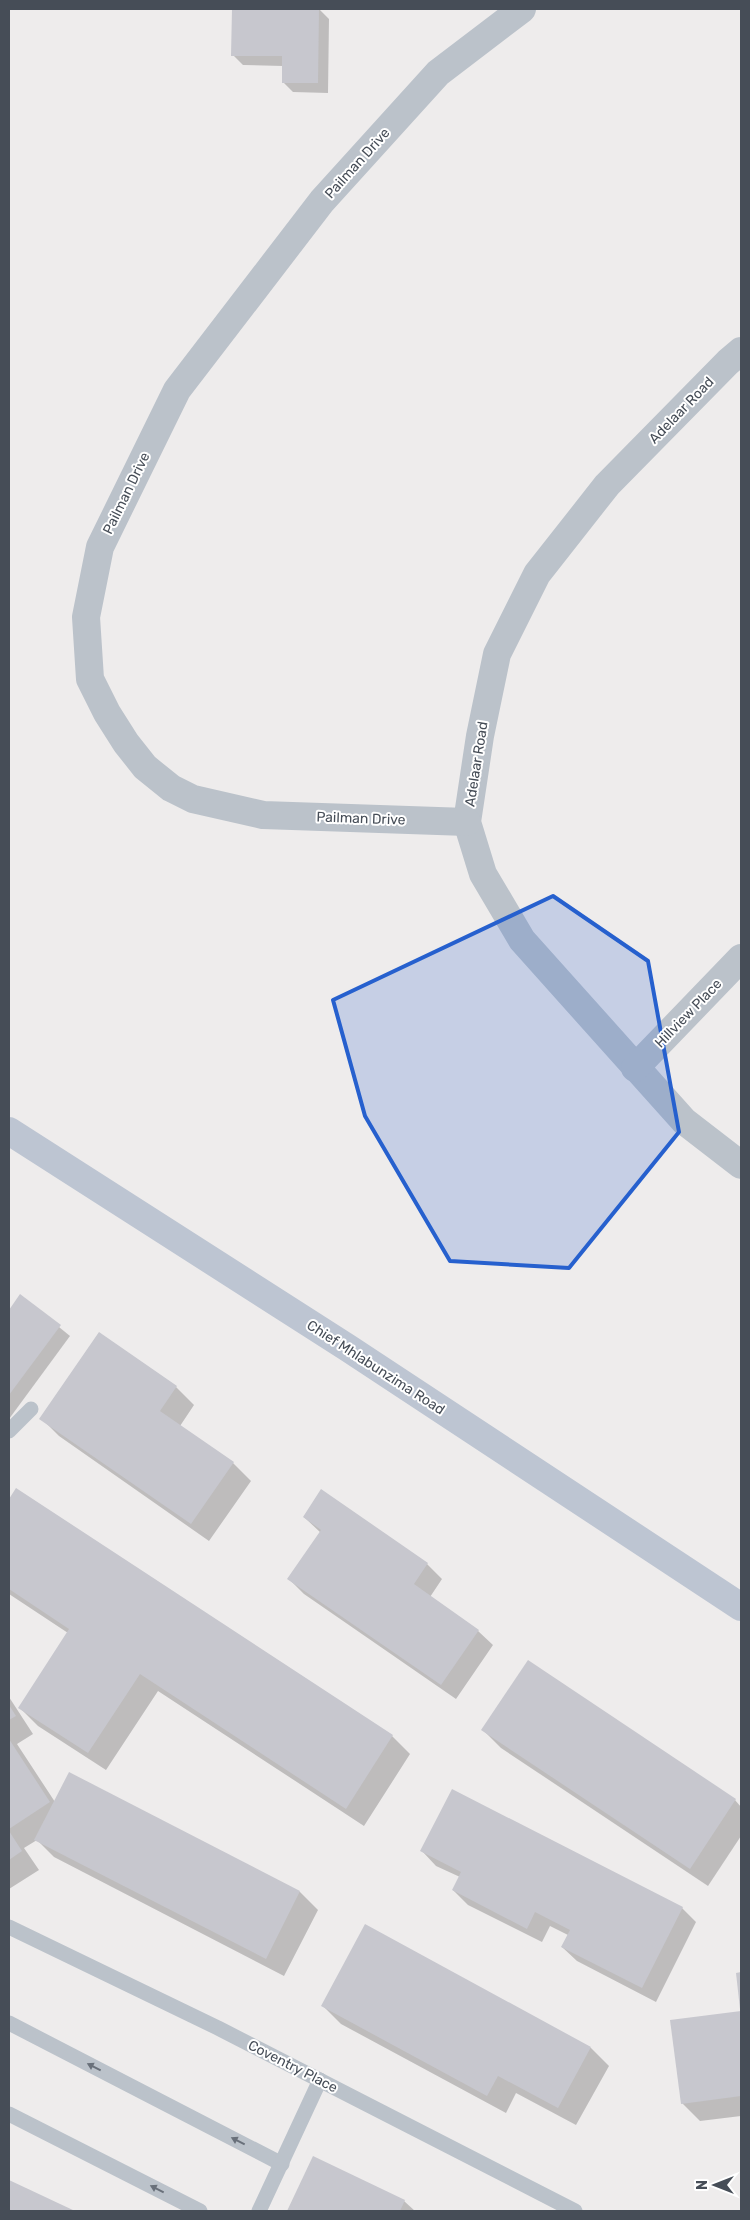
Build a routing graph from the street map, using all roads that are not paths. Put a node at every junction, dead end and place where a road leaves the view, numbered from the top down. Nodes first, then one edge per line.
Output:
1 (522, 9) edge
2 (741, 351) edge
3 (467, 822) junction
4 (741, 958) edge
5 (635, 1068) junction
6 (9, 1131) edge
7 (741, 1165) edge
8 (31, 1410) dead end
9 (9, 1431) edge
10 (741, 1607) edge
11 (9, 1927) edge
12 (9, 2023) edge
13 (320, 2080) junction
14 (9, 2114) edge
15 (282, 2164) junction
16 (200, 2211) edge
17 (260, 2211) edge
18 (574, 2211) edge

1 - 3 street, Pailman Drive
2 - 3 street, Adelaar Road
3 - 5 street, Adelaar Road
4 - 5 street, Hillview Place
5 - 7 street, Adelaar Road
6 - 10 main road, Chief Mhlabunzima Road
8 - 9 lane
11 - 13 lane, Coventry Place
15 -> 12 lane
13 - 15 lane
13 - 18 lane, Coventry Place
16 -> 14 lane
15 - 17 lane

